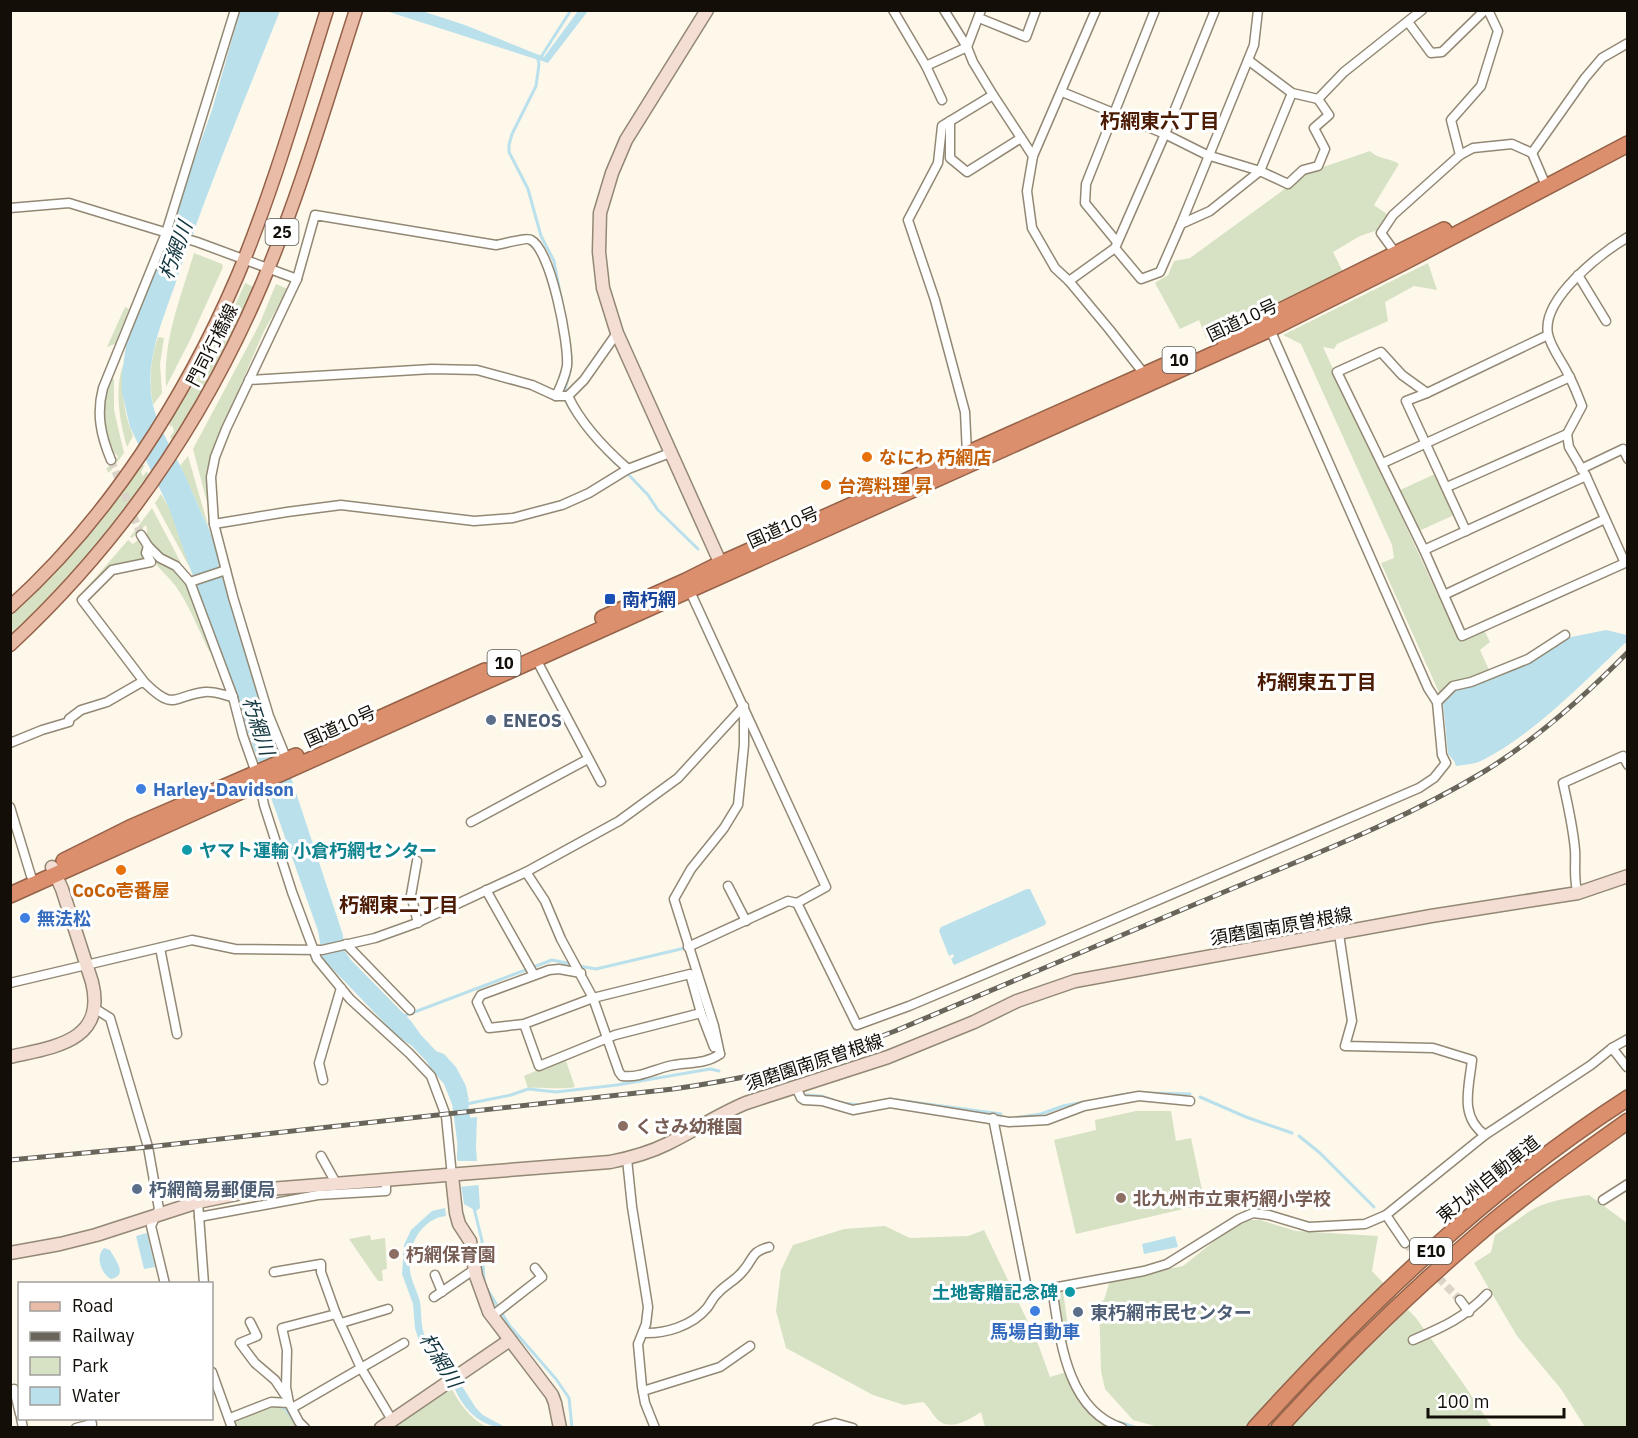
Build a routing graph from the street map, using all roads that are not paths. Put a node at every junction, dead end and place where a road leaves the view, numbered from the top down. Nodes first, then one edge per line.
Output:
1 (235, 10) edge
2 (327, 10) edge
3 (356, 10) edge
4 (707, 10) edge
5 (893, 10) edge
6 (944, 10) edge
7 (1036, 10) edge
8 (1096, 10) edge
9 (1155, 10) edge
10 (1215, 10) edge
11 (1258, 10) edge
12 (1422, 10) edge
13 (1486, 10) edge
14 (980, 14) edge
15 (1408, 22) junction
16 (1628, 42) edge
17 (967, 47) junction
18 (1248, 60) junction
19 (926, 66) junction
20 (1062, 92) junction
21 (1292, 93) junction
22 (993, 95) junction
23 (1318, 99) junction
24 (942, 100) dead end
25 (1113, 113) junction
26 (950, 121) junction
27 (1165, 134) junction
28 (1021, 138) junction
29 (1625, 143) edge
30 (1532, 153) junction
31 (1207, 155) junction
32 (1460, 155) junction
33 (1033, 156) junction
34 (1260, 171) junction
35 (1545, 183) junction
36 (10, 208) edge
37 (1180, 224) junction
38 (166, 233) junction
39 (1628, 237) edge
40 (1116, 245) junction
41 (1400, 259) junction
42 (243, 261) junction
43 (268, 269) junction
44 (1578, 275) junction
45 (297, 279) junction
46 (1069, 281) junction
47 (1606, 321) dead end
48 (1268, 324) junction
49 (617, 333) junction
50 (1548, 335) junction
51 (1145, 375) junction
52 (1570, 377) junction
53 (249, 380) junction
54 (1427, 393) junction
55 (556, 396) junction
56 (568, 396) junction
57 (1567, 434) junction
58 (1426, 442) junction
59 (670, 453) junction
60 (968, 454) junction
61 (1628, 459) edge
62 (111, 460) tunnel mouth
63 (1383, 463) junction
64 (628, 469) junction
65 (1584, 472) junction
66 (1447, 487) junction
67 (1605, 519) junction
68 (214, 524) junction
69 (1466, 531) junction
70 (141, 535) tunnel mouth
71 (147, 546) junction
72 (1424, 550) junction
73 (723, 569) junction
74 (223, 571) junction
75 (194, 580) junction
76 (688, 586) junction
77 (1444, 595) junction
78 (10, 608) edge
79 (1565, 635) dead end
80 (10, 645) edge
81 (536, 659) junction
82 (145, 683) junction
83 (233, 697) junction
84 (1437, 702) junction
85 (744, 706) junction
86 (10, 743) edge
87 (588, 759) junction
88 (289, 764) junction
89 (1628, 765) edge
90 (258, 778) junction
91 (601, 782) dead end
92 (10, 807) edge
93 (471, 822) dead end
94 (417, 861) dead end
95 (54, 871) junction
96 (526, 872) junction
97 (31, 876) junction
98 (1628, 876) edge
99 (10, 884) edge
100 (728, 886) dead end
101 (486, 890) junction
102 (1578, 893) junction
103 (10, 895) edge
104 (797, 903) junction
105 (746, 921) junction
106 (418, 923) junction
107 (1339, 934) junction
108 (346, 944) junction
109 (688, 947) junction
110 (160, 948) junction
111 (318, 950) junction
112 (87, 966) junction
113 (531, 971) junction
114 (580, 971) junction
115 (10, 983) edge
116 (341, 988) junction
117 (593, 998) junction
118 (94, 1008) junction
119 (410, 1010) dead end
120 (701, 1013) junction
121 (524, 1024) junction
122 (177, 1034) dead end
123 (608, 1038) junction
124 (1628, 1039) edge
125 (1612, 1048) junction
126 (720, 1054) junction
127 (10, 1057) edge
128 (1627, 1066) edge
129 (322, 1080) dead end
130 (797, 1087) junction
131 (1628, 1098) edge
132 (1190, 1101) dead end
133 (993, 1118) junction
134 (1628, 1121) edge
135 (1485, 1135) junction
136 (321, 1155) dead end
137 (627, 1159) junction
138 (453, 1176) junction
139 (386, 1180) junction
140 (336, 1183) junction
141 (1628, 1184) edge
142 (1603, 1200) dead end
143 (198, 1202) junction
144 (1386, 1215) junction
145 (154, 1217) junction
146 (199, 1217) junction
147 (1405, 1243) tunnel mouth
148 (769, 1247) dead end
149 (10, 1253) edge
150 (286, 1260) dead end
151 (535, 1268) dead end
152 (475, 1269) junction
153 (288, 1270) junction
154 (274, 1272) dead end
155 (435, 1275) dead end
156 (165, 1282) edge
157 (204, 1282) edge
158 (1052, 1288) junction
159 (1487, 1294) dead end
160 (1460, 1300) tunnel mouth
161 (388, 1309) dead end
162 (1469, 1312) junction
163 (497, 1313) junction
164 (336, 1314) junction
165 (250, 1322) dead end
166 (341, 1323) junction
167 (643, 1333) junction
168 (510, 1340) junction
169 (1413, 1340) dead end
170 (404, 1343) dead end
171 (750, 1346) dead end
172 (361, 1368) junction
173 (213, 1375) edge
174 (15, 1389) edge
175 (643, 1391) junction
176 (18, 1404) edge
177 (290, 1405) junction
178 (230, 1418) junction
179 (90, 1420) edge
180 (392, 1420) junction
181 (76, 1428) edge
182 (232, 1428) edge
183 (305, 1428) edge
184 (381, 1428) edge
185 (560, 1428) edge
186 (655, 1428) edge
187 (817, 1428) edge
188 (853, 1428) edge
189 (1122, 1428) edge
190 (1256, 1428) edge
191 (1279, 1428) edge

1 - 38 street
2 - 42 main road, 門司行橋線 / 25
3 - 43 main road, 門司行橋線 / 25
4 - 49 main road
5 - 19 street
6 - 17 street
7 - 14 street
8 - 20 street
9 - 25 street
10 - 27 street
11 - 18 street
12 - 15 street
13 - 15 street
13 - 32 street
14 - 17 street
15 - 23 street
16 - 30 street
17 - 19 street
17 - 22 street
18 - 21 street
18 - 31 street
19 - 24 street
20 - 25 street
20 - 33 street
21 - 23 street
21 - 34 street
22 - 26 street
22 - 28 street
23 - 34 street
25 - 27 street
25 - 40 street
26 - 28 street
26 - 60 street
27 - 31 street
27 - 40 street
28 - 33 street
29 - 35 highway, 国道10号 / 10
30 - 32 street
30 - 35 street
31 - 34 street
31 - 37 street
32 - 41 street
33 - 46 street
34 - 37 street
35 - 41 highway, 国道10号 / 10
36 - 38 street
37 - 40 street
38 - 42 street
38 - 62 street
39 - 44 street
40 - 46 street
41 - 48 highway, 国道10号 / 10
42 - 43 street
42 - 78 main road, 門司行橋線 / 25
43 - 45 street
43 - 80 main road, 門司行橋線 / 25
44 - 47 street
44 - 50 street
45 - 53 street
45 - 55 street
46 - 51 street
48 - 51 highway, 国道10号 / 10
48 - 73 highway, 国道10号 / 10
48 - 84 street
49 - 56 street
49 - 59 main road
50 - 52 street
50 - 54 street
51 - 60 highway, 国道10号 / 10
52 - 57 street
52 - 58 street
53 - 55 street
53 - 68 street
54 - 58 street
54 - 63 street
55 - 56 street
56 - 64 street
57 - 65 street
57 - 66 street
58 - 63 street
58 - 66 street
59 - 64 street
59 - 73 main road
60 - 73 highway, 国道10号 / 10
61 - 65 street
63 - 72 street
64 - 68 street
65 - 67 street
65 - 69 street
66 - 69 street
67 - 77 street
67 - 77 street
68 - 74 street
69 - 72 street
70 - 71 street
71 - 75 street
71 - 82 street
72 - 77 street
73 - 76 highway, 国道10号 / 10
74 - 75 street
74 - 88 street
75 - 83 street
76 - 81 highway, 国道10号 / 10
76 - 85 street
76 - 88 highway, 国道10号 / 10
79 - 84 street
81 - 87 street
81 - 88 highway, 国道10号 / 10
82 - 83 street
82 - 86 street
83 - 90 street
84 - 104 street
85 - 96 street
85 - 104 street
85 - 109 street
87 - 91 street
87 - 93 street
88 - 90 highway, 国道10号 / 10
89 - 102 street
90 - 95 highway, 国道10号 / 10
90 - 111 street
92 - 97 street
94 - 106 street
95 - 97 highway, 国道10号 / 10
95 - 103 highway, 国道10号 / 10
95 - 112 main road
96 - 101 street
96 - 114 street
97 - 99 highway, 国道10号 / 10
98 - 102 main road, 須磨園南原曽根線
100 - 105 street
101 - 106 street
101 - 113 street
102 - 107 main road, 須磨園南原曽根線
104 - 105 street
105 - 109 street
106 - 108 street
107 - 130 main road, 須磨園南原曽根線
107 - 135 street
108 - 111 street
108 - 119 street
109 - 126 street
110 - 111 street
110 - 112 street
110 - 122 street
111 - 116 street
112 - 115 street
112 - 118 main road
113 - 114 street
113 - 121 street
114 - 117 street
116 - 129 street
116 - 138 street
117 - 120 street
117 - 121 street
117 - 123 street
118 - 127 main road
118 - 145 street
120 - 123 street
120 - 126 street
121 - 123 street
123 - 126 street
124 - 125 street
125 - 128 street
125 - 135 street
130 - 133 street
130 - 137 main road, 須磨園南原曽根線
131 - 190 highway, 東九州自動車道 / E10
132 - 133 street
133 - 158 street
134 - 191 highway, 東九州自動車道 / E10
135 - 144 street
136 - 140 street
137 - 138 main road, 須磨園南原曽根線
137 - 167 street
138 - 139 main road, 須磨園南原曽根線
138 - 152 main road
139 - 140 main road, 須磨園南原曽根線
139 - 146 street
140 - 143 main road, 須磨園南原曽根線
141 - 142 street
143 - 145 main road, 須磨園南原曽根線
143 - 146 street
144 - 147 street
144 - 158 street
145 - 149 main road, 須磨園南原曽根線
145 - 156 street
146 - 157 street
148 - 167 street
150 - 153 street
151 - 163 street
152 - 155 street
152 - 163 main road
153 - 154 street
153 - 164 street
158 - 189 street
159 - 162 street
160 - 162 street
161 - 166 street
162 - 169 street
163 - 168 main road
164 - 166 street
164 - 177 street
165 - 177 street
166 - 172 street
167 - 175 street
168 - 180 main road
168 - 185 main road
170 - 172 street
171 - 175 street
172 - 177 street
172 - 180 street
173 - 178 street
174 - 176 street
175 - 186 street
177 - 178 street
177 - 183 street
178 - 182 street
179 - 181 street
180 - 184 main road
187 - 188 street

